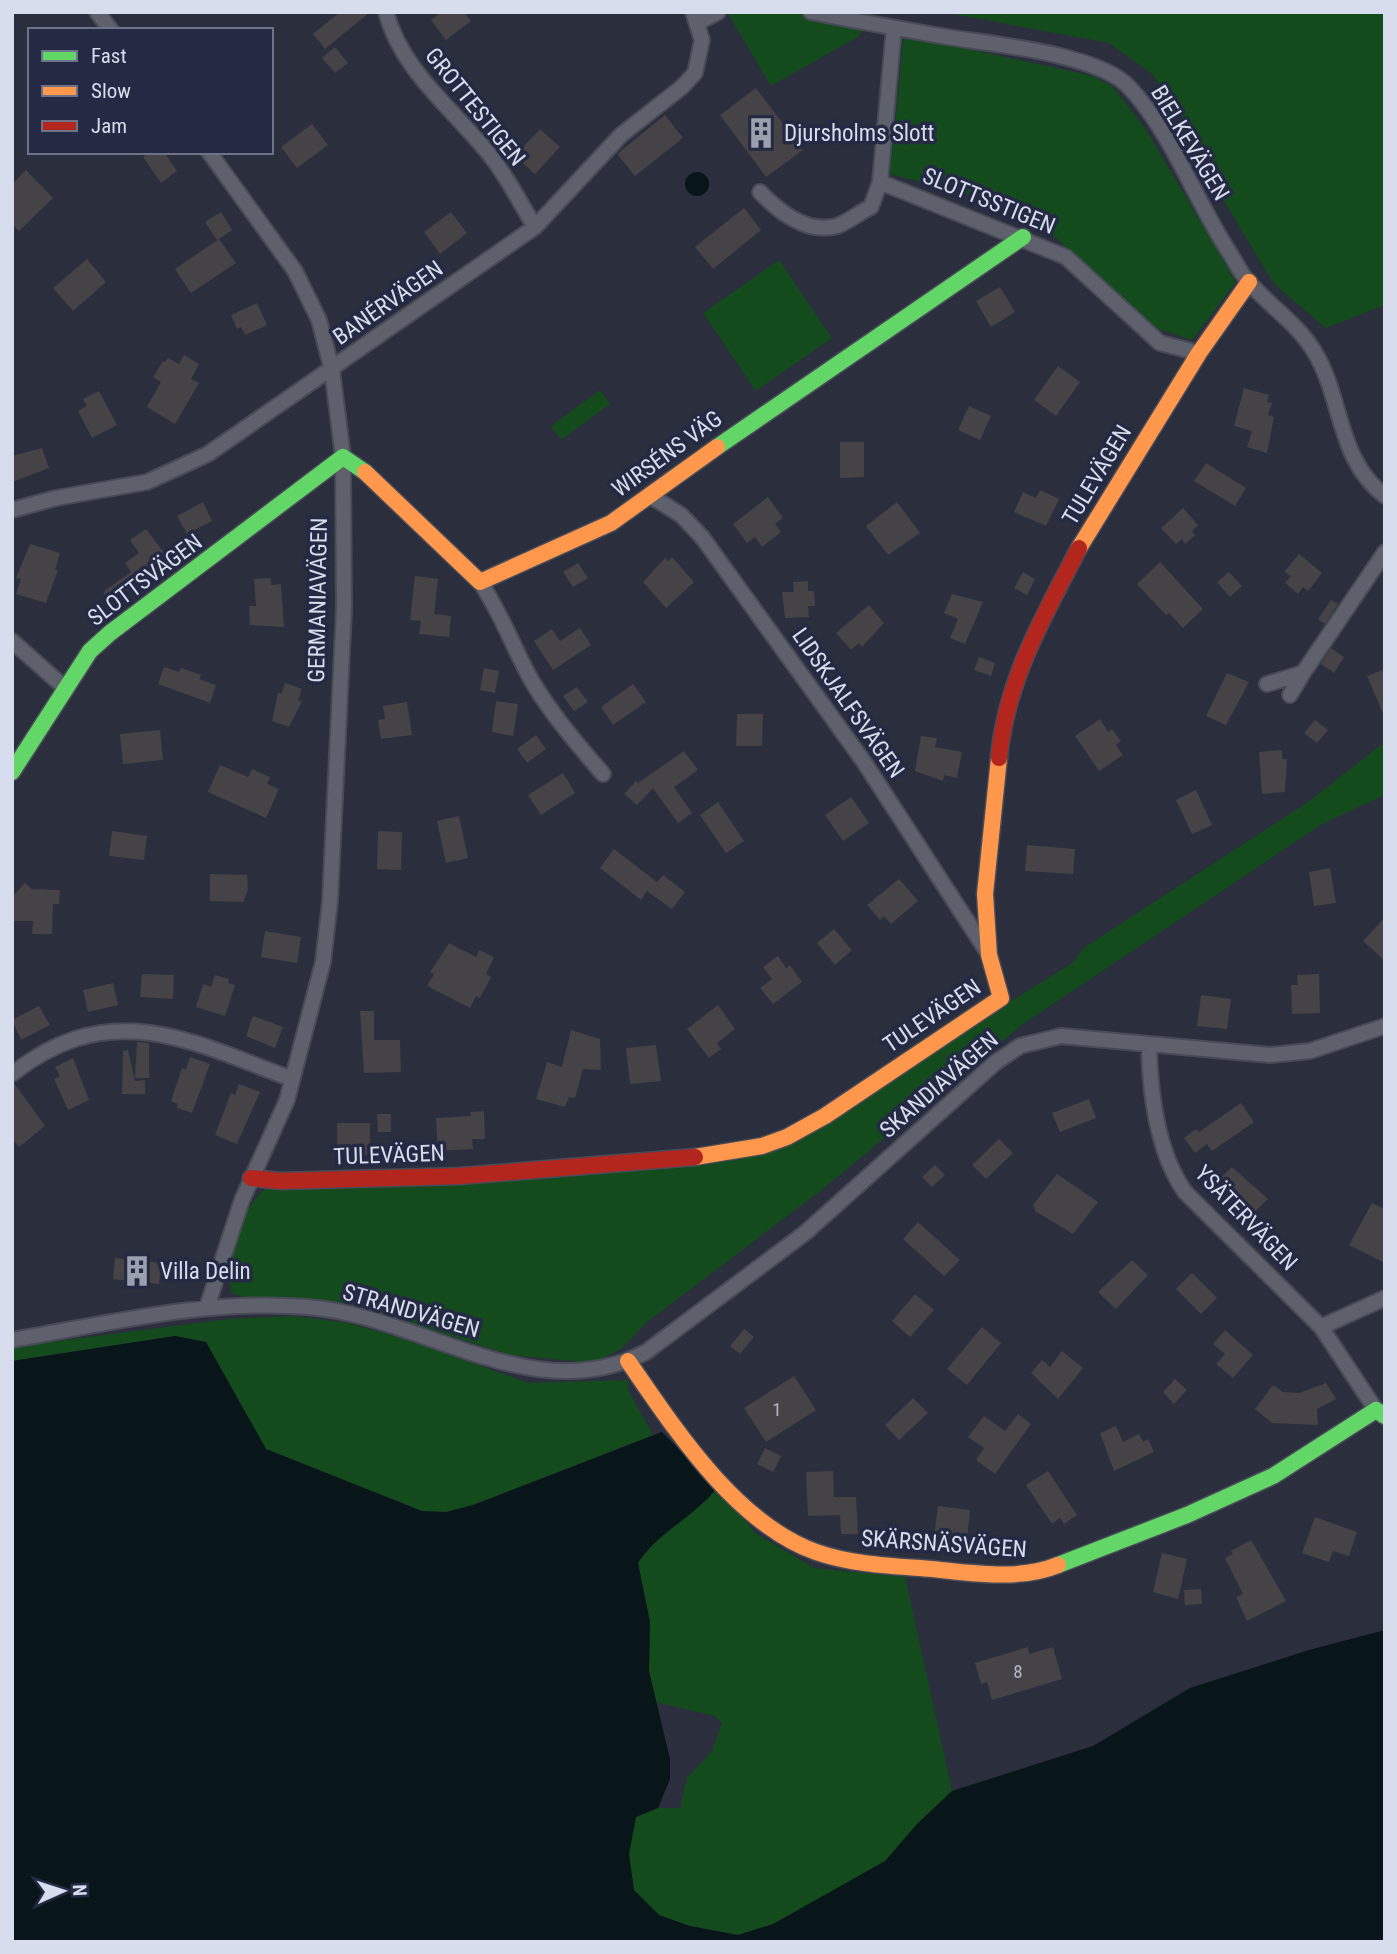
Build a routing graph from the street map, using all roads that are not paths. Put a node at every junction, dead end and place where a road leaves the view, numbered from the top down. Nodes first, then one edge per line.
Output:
1 (97, 12) edge
2 (386, 12) edge
3 (718, 12) edge
4 (811, 12) edge
5 (696, 17) edge
6 (894, 27) junction
7 (109, 28) edge
8 (210, 154) edge
9 (880, 182) junction
10 (760, 192) dead end
11 (535, 227) junction
12 (1023, 237) junction
13 (1249, 282) junction
14 (1199, 353) junction
15 (332, 370) junction
16 (343, 457) junction
17 (649, 495) junction
18 (1385, 496) edge
19 (12, 510) edge
20 (1385, 552) edge
21 (480, 582) junction
22 (12, 641) edge
23 (1303, 673) junction
24 (1267, 684) dead end
25 (65, 688) junction
26 (1290, 695) dead end
27 (12, 772) edge
28 (603, 774) dead end
29 (989, 955) junction
30 (1385, 1026) edge
31 (1149, 1045) junction
32 (12, 1074) edge
33 (292, 1079) junction
34 (251, 1178) junction
35 (1385, 1298) edge
36 (207, 1307) junction
37 (1321, 1327) junction
38 (12, 1340) edge
39 (628, 1361) junction
40 (1380, 1413) edge

1 - 7 street
2 - 11 street, GROTTESTIGEN
3 - 5 street
4 - 6 street, BIELKEVÄGEN
5 - 11 street, BANÉRVÄGEN
6 - 9 street
6 - 13 street, BIELKEVÄGEN
8 - 15 street, GERMANIAVÄGEN
9 - 10 street
9 - 12 street, SLOTTSSTIGEN
11 - 15 street, BANÉRVÄGEN
12 - 14 street, SLOTTSSTIGEN
12 - 17 street, WIRSÉNS VÄG
13 - 14 street, TULEVÄGEN
13 - 18 street, BIELKEVÄGEN
14 - 29 street, TULEVÄGEN
15 - 16 street, GERMANIAVÄGEN
15 - 19 street, BANÉRVÄGEN
16 - 21 street
16 - 25 street, SLOTTSVÄGEN
16 - 33 street, GERMANIAVÄGEN
17 - 21 street, WIRSÉNS VÄG
17 - 29 street, LIDSKJALFSVÄGEN
20 - 23 street
21 - 28 street
22 - 25 street
23 - 24 street
23 - 26 street
25 - 27 street, SLOTTSVÄGEN
29 - 34 street, TULEVÄGEN
30 - 31 street, SKANDIAVÄGEN
31 - 37 street, YSÄTERVÄGEN
31 - 39 street, SKANDIAVÄGEN
32 - 33 street
33 - 34 street, GERMANIAVÄGEN
34 - 36 street, GERMANIAVÄGEN
35 - 37 street
36 - 38 street, STRANDVÄGEN
36 - 39 street, STRANDVÄGEN
37 - 40 street, YSÄTERVÄGEN
39 - 40 street, SKÄRSNÄSVÄGEN

